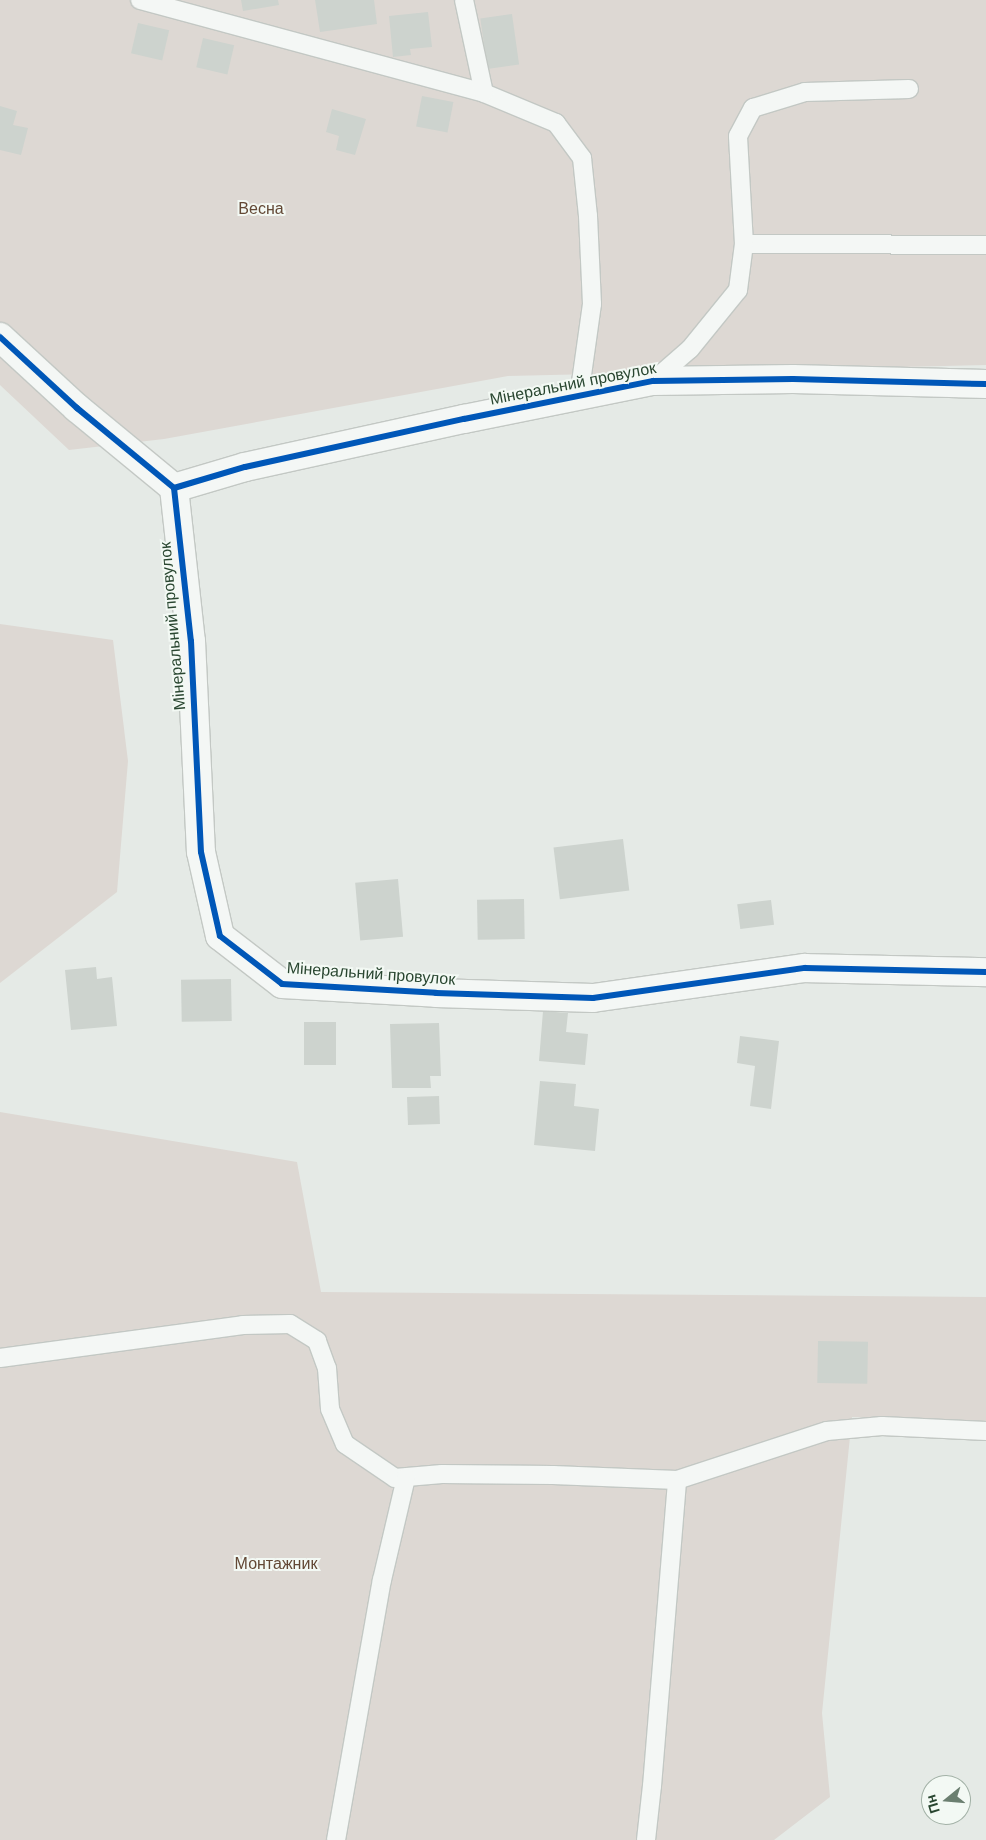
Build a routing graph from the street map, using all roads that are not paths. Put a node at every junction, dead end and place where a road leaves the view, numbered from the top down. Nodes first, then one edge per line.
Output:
1 (140, 0) edge
2 (464, 0) edge
3 (909, 89) dead end
4 (484, 93) junction
5 (744, 244) junction
6 (986, 245) edge
7 (0, 337) edge
8 (653, 381) junction
9 (986, 384) edge
10 (578, 396) junction
11 (174, 488) junction
12 (986, 972) edge
13 (0, 1358) edge
14 (986, 1430) edge
15 (406, 1478) junction
16 (677, 1480) junction
17 (336, 1840) edge
18 (646, 1840) edge

1 - 4 lane
2 - 4 lane
3 - 5 lane
4 - 10 lane
5 - 6 lane
5 - 8 lane
7 - 11 street
8 - 9 street, Мінеральний провулок
8 - 10 street, Мінеральний провулок
10 - 11 street, Мінеральний провулок
11 - 12 street, Мінеральний провулок
13 - 15 lane
14 - 16 lane
15 - 16 lane
15 - 17 lane
16 - 18 lane

